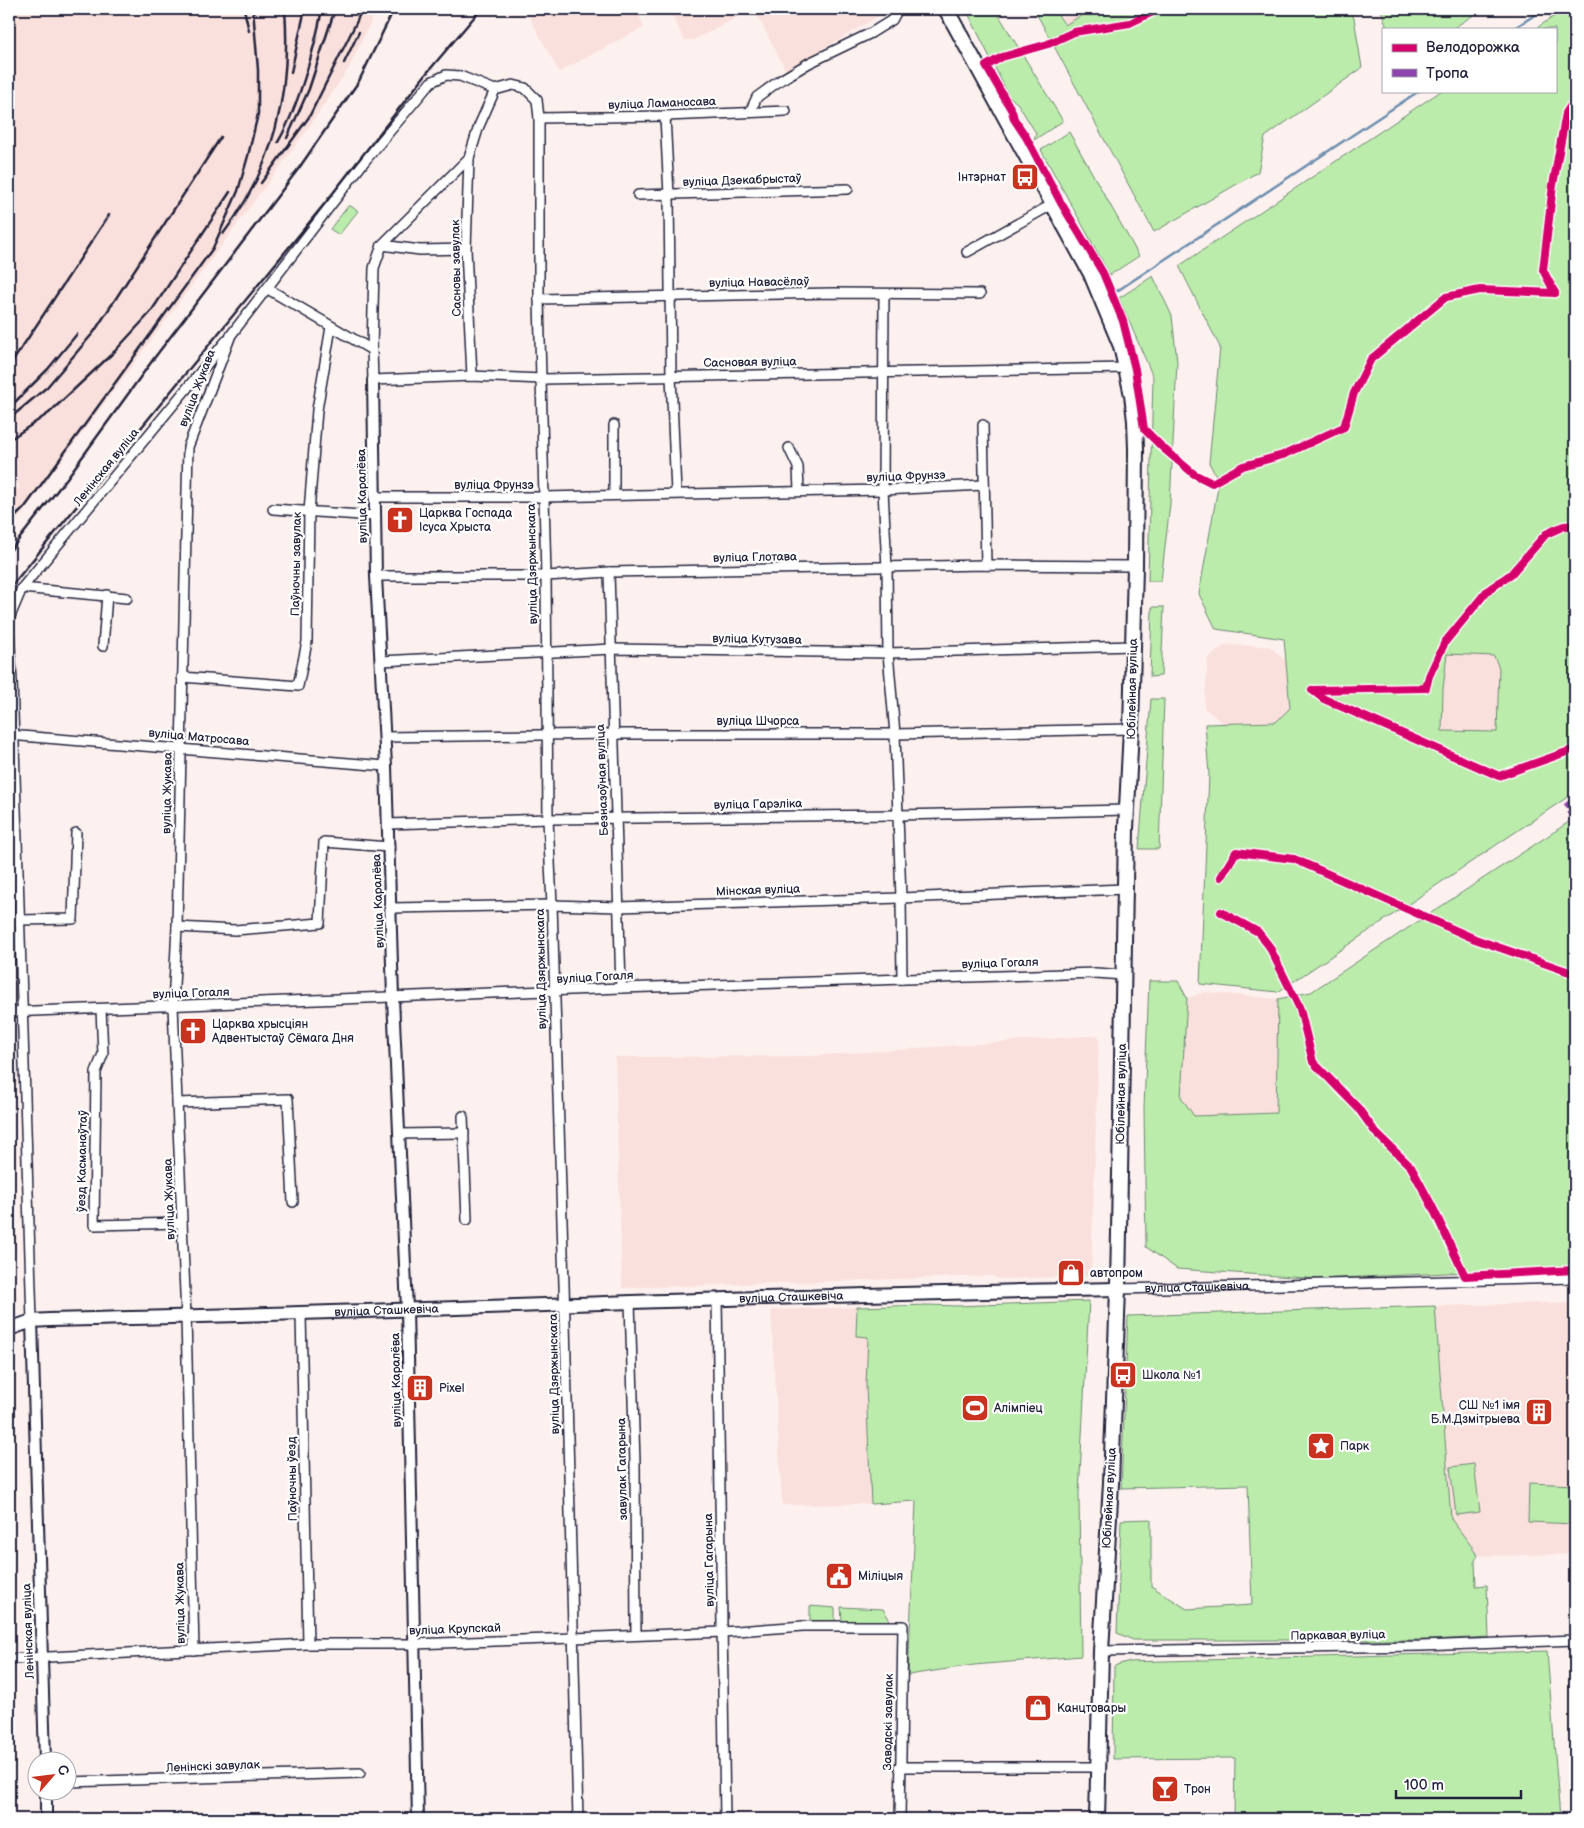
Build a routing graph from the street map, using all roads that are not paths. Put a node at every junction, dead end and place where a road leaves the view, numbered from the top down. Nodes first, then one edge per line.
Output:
1 (898, 9) edge
2 (946, 9) edge
3 (495, 90) junction
4 (786, 111) dead end
5 (750, 112) junction
6 (666, 116) junction
7 (539, 118) junction
8 (469, 158) junction
9 (848, 189) dead end
10 (638, 195) dead end
11 (669, 195) junction
12 (1053, 204) junction
13 (382, 245) junction
14 (466, 249) junction
15 (968, 252) dead end
16 (268, 289) junction
17 (884, 294) junction
18 (980, 294) dead end
19 (670, 296) junction
20 (539, 299) junction
21 (331, 327) junction
22 (231, 335) junction
23 (372, 350) junction
24 (1127, 368) junction
25 (882, 372) junction
26 (472, 376) junction
27 (671, 376) junction
28 (542, 379) junction
29 (373, 380) junction
30 (614, 425) dead end
31 (983, 425) dead end
32 (789, 448) dead end
33 (984, 485) junction
34 (883, 490) junction
35 (799, 491) junction
36 (676, 493) junction
37 (614, 495) junction
38 (374, 497) junction
39 (543, 497) junction
40 (273, 509) dead end
41 (310, 512) junction
42 (375, 516) junction
43 (986, 565) junction
44 (1135, 566) junction
45 (887, 568) junction
46 (609, 572) junction
47 (376, 576) junction
48 (546, 576) junction
49 (22, 588) junction
50 (107, 595) junction
51 (127, 598) dead end
52 (9, 619) edge
53 (9, 631) edge
54 (103, 646) dead end
55 (1133, 646) junction
56 (612, 649) junction
57 (546, 652) junction
58 (888, 653) junction
59 (381, 661) junction
60 (182, 677) junction
61 (1131, 729) junction
62 (613, 734) junction
63 (895, 734) junction
64 (11, 735) edge
65 (546, 736) junction
66 (385, 737) junction
67 (181, 748) junction
68 (386, 766) junction
69 (1128, 810) junction
70 (898, 815) junction
71 (616, 818) junction
72 (548, 819) junction
73 (388, 824) junction
74 (76, 834) dead end
75 (389, 847) junction
76 (1125, 889) junction
77 (901, 898) junction
78 (552, 905) junction
79 (618, 907) junction
80 (391, 908) junction
81 (19, 920) junction
82 (177, 927) junction
83 (1123, 975) junction
84 (902, 979) junction
85 (621, 988) junction
86 (554, 992) junction
87 (393, 998) junction
88 (173, 1006) junction
89 (100, 1009) junction
90 (23, 1011) junction
91 (9, 1012) edge
92 (178, 1103) junction
93 (463, 1116) dead end
94 (464, 1133) junction
95 (399, 1134) junction
96 (293, 1202) dead end
97 (467, 1220) dead end
98 (182, 1223) junction
99 (1575, 1278) edge
100 (1118, 1289) junction
101 (716, 1300) junction
102 (630, 1302) junction
103 (564, 1304) junction
104 (407, 1309) junction
105 (301, 1314) junction
106 (186, 1317) junction
107 (32, 1321) junction
108 (9, 1329) edge
109 (903, 1626) joint
110 (723, 1632) junction
111 (636, 1635) junction
112 (573, 1638) junction
113 (1575, 1640) edge
114 (308, 1644) junction
115 (414, 1644) junction
116 (194, 1650) junction
117 (1101, 1651) junction
118 (41, 1658) junction
119 (9, 1659) edge
120 (45, 1750) edge
121 (899, 1767) junction
122 (1099, 1767) junction
123 (360, 1773) dead end
124 (78, 1782) edge
125 (46, 1800) edge
126 (46, 1819) edge
127 (418, 1819) edge
128 (578, 1819) edge
129 (725, 1819) edge
130 (900, 1819) edge
131 (1097, 1819) edge

1 - 5 street
2 - 12 main road, Юбілейная вуліца
3 - 7 street
3 - 8 street, вуліца Каралёва
3 - 16 street, вуліца Жукава
4 - 5 street, вуліца Ламаносава
5 - 6 street, вуліца Ламаносава
6 - 7 street, вуліца Ламаносава
6 - 11 street
7 - 20 street, вуліца Дзяржынскага
8 - 13 street, вуліца Каралёва
8 - 14 street, Сасновы завулак
9 - 11 street, вуліца Дзекабрыстаў
10 - 11 street, вуліца Дзекабрыстаў
11 - 19 street
12 - 15 street
12 - 24 main road, Юбілейная вуліца
13 - 14 street
13 - 23 street, вуліца Каралёва
14 - 26 street, Сасновы завулак
16 - 21 street
16 - 22 street, вуліца Жукава
17 - 18 street, вуліца Навасёлаў
17 - 19 street, вуліца Навасёлаў
17 - 25 street
19 - 20 street, вуліца Навасёлаў
19 - 27 street
20 - 28 street, вуліца Дзяржынскага
21 - 23 street
21 - 41 street, Паўночны завулак
22 - 49 street, Ленінская вуліца
22 - 60 street, вуліца Жукава
23 - 29 street, вуліца Каралёва
24 - 25 street, Сасновая вуліца
24 - 44 main road, Юбілейная вуліца
25 - 27 street, Сасновая вуліца
25 - 34 street
26 - 28 street, Сасновая вуліца
26 - 29 street, Сасновая вуліца
27 - 28 street, Сасновая вуліца
27 - 36 street
28 - 39 street, вуліца Дзяржынскага
29 - 38 street, вуліца Каралёва
30 - 37 street
31 - 33 street
32 - 35 street
33 - 34 street, вуліца Фрунзэ
33 - 43 street
34 - 35 street, вуліца Фрунзэ
34 - 45 street
35 - 36 street, вуліца Фрунзэ
36 - 37 street, вуліца Фрунзэ
37 - 39 street, вуліца Фрунзэ
38 - 39 street, вуліца Фрунзэ
38 - 42 street, вуліца Каралёва
39 - 48 street, вуліца Дзяржынскага
40 - 41 street
41 - 42 street
41 - 60 street, Паўночны завулак
42 - 47 street, вуліца Каралёва
43 - 44 street, вуліца Глотава
43 - 45 street, вуліца Глотава
44 - 55 main road, Юбілейная вуліца
45 - 46 street, вуліца Глотава
45 - 58 street
46 - 48 street, вуліца Глотава
46 - 56 street, Безназоўная вуліца
47 - 48 street, вуліца Глотава
47 - 59 street, вуліца Каралёва
48 - 57 street, вуліца Дзяржынскага
49 - 50 street
49 - 52 street, Ленінская вуліца
50 - 51 street
50 - 54 street
53 - 64 street, Ленінская вуліца
55 - 58 street, вуліца Кутузава
55 - 61 main road, Юбілейная вуліца
56 - 57 street, вуліца Кутузава
56 - 58 street, вуліца Кутузава
56 - 62 street, Безназоўная вуліца
57 - 59 street, вуліца Кутузава
57 - 65 street, вуліца Дзяржынскага
58 - 63 street
59 - 66 street, вуліца Каралёва
60 - 67 street, вуліца Жукава
61 - 63 street, вуліца Шчорса
61 - 69 main road, Юбілейная вуліца
62 - 63 street, вуліца Шчорса
62 - 65 street, вуліца Шчорса
62 - 71 street, Безназоўная вуліца
63 - 70 street
64 - 67 street, вуліца Матросава
64 - 81 street, Ленінская вуліца
65 - 66 street, вуліца Шчорса
65 - 72 street, вуліца Дзяржынскага
66 - 68 street, вуліца Каралёва
67 - 68 street, вуліца Матросава
67 - 82 street, вуліца Жукава
68 - 73 street, вуліца Каралёва
69 - 70 street, вуліца Гарэліка
69 - 76 main road, Юбілейная вуліца
70 - 71 street, вуліца Гарэліка
70 - 77 street
71 - 72 street, вуліца Гарэліка
71 - 79 street, Безназоўная вуліца
72 - 73 street, вуліца Гарэліка
72 - 78 street, вуліца Дзяржынскага
73 - 75 street, вуліца Каралёва
74 - 81 street
75 - 80 street, вуліца Каралёва
75 - 82 street
76 - 77 street, Мінская вуліца
76 - 83 main road, Юбілейная вуліца
77 - 79 street, Мінская вуліца
77 - 84 street
78 - 79 street, Мінская вуліца
78 - 80 street, Мінская вуліца
78 - 86 street, вуліца Дзяржынскага
79 - 85 street, Безназоўная вуліца
80 - 87 street, вуліца Каралёва
81 - 90 street, Ленінская вуліца
82 - 88 street, вуліца Жукава
83 - 84 street, вуліца Гогаля
83 - 100 main road, Юбілейная вуліца
84 - 85 street, вуліца Гогаля
85 - 86 street, вуліца Гогаля
86 - 87 street, вуліца Гогаля
86 - 103 street, вуліца Дзяржынскага
87 - 88 street, вуліца Гогаля
87 - 95 street, вуліца Каралёва
88 - 89 street, вуліца Гогаля
88 - 92 street, вуліца Жукава
89 - 90 street, вуліца Гогаля
89 - 98 street, ўезд Касманаўтаў
90 - 91 street, вуліца Гогаля
90 - 107 street, Ленінская вуліца
92 - 96 street
92 - 98 street, вуліца Жукава
93 - 94 street
94 - 95 street
94 - 97 street
95 - 104 street, вуліца Каралёва
98 - 106 street, вуліца Жукава
99 - 100 street, вуліца Сташкевіча
100 - 101 main road, вуліца Сташкевіча
100 - 117 main road, Юбілейная вуліца
101 - 102 main road, вуліца Сташкевіча
101 - 110 street, вуліца Гагарына
102 - 103 main road, вуліца Сташкевіча
102 - 111 street, завулак Гагарына
103 - 104 main road, вуліца Сташкевіча
103 - 112 street, вуліца Дзяржынскага
104 - 105 main road, вуліца Сташкевіча
104 - 115 street, вуліца Каралёва
105 - 106 main road, вуліца Сташкевіча
105 - 114 street, Паўночны ўезд
106 - 107 main road, вуліца Сташкевіча
106 - 116 street, вуліца Жукава
107 - 108 main road, вуліца Сташкевіча
107 - 118 street, Ленінская вуліца
109 - 110 street, вуліца Крупскай
109 - 121 street, Заводскі завулак
110 - 111 street, вуліца Крупскай
110 - 129 street, вуліца Гагарына
111 - 112 street, вуліца Крупскай
112 - 115 street, вуліца Крупскай
112 - 128 street, вуліца Дзяржынскага
113 - 117 street, Паркавая вуліца
114 - 115 street, вуліца Крупскай
114 - 116 street, вуліца Крупскай
115 - 127 street, вуліца Каралёва
116 - 118 street, вуліца Крупскай
117 - 122 main road, Юбілейная вуліца
118 - 119 street, вуліца Крупскай
118 - 120 street, Ленінская вуліца
121 - 122 street
121 - 130 street, Заводскі завулак
122 - 131 main road, Юбілейная вуліца
123 - 124 street, Ленінскі завулак
125 - 126 street

